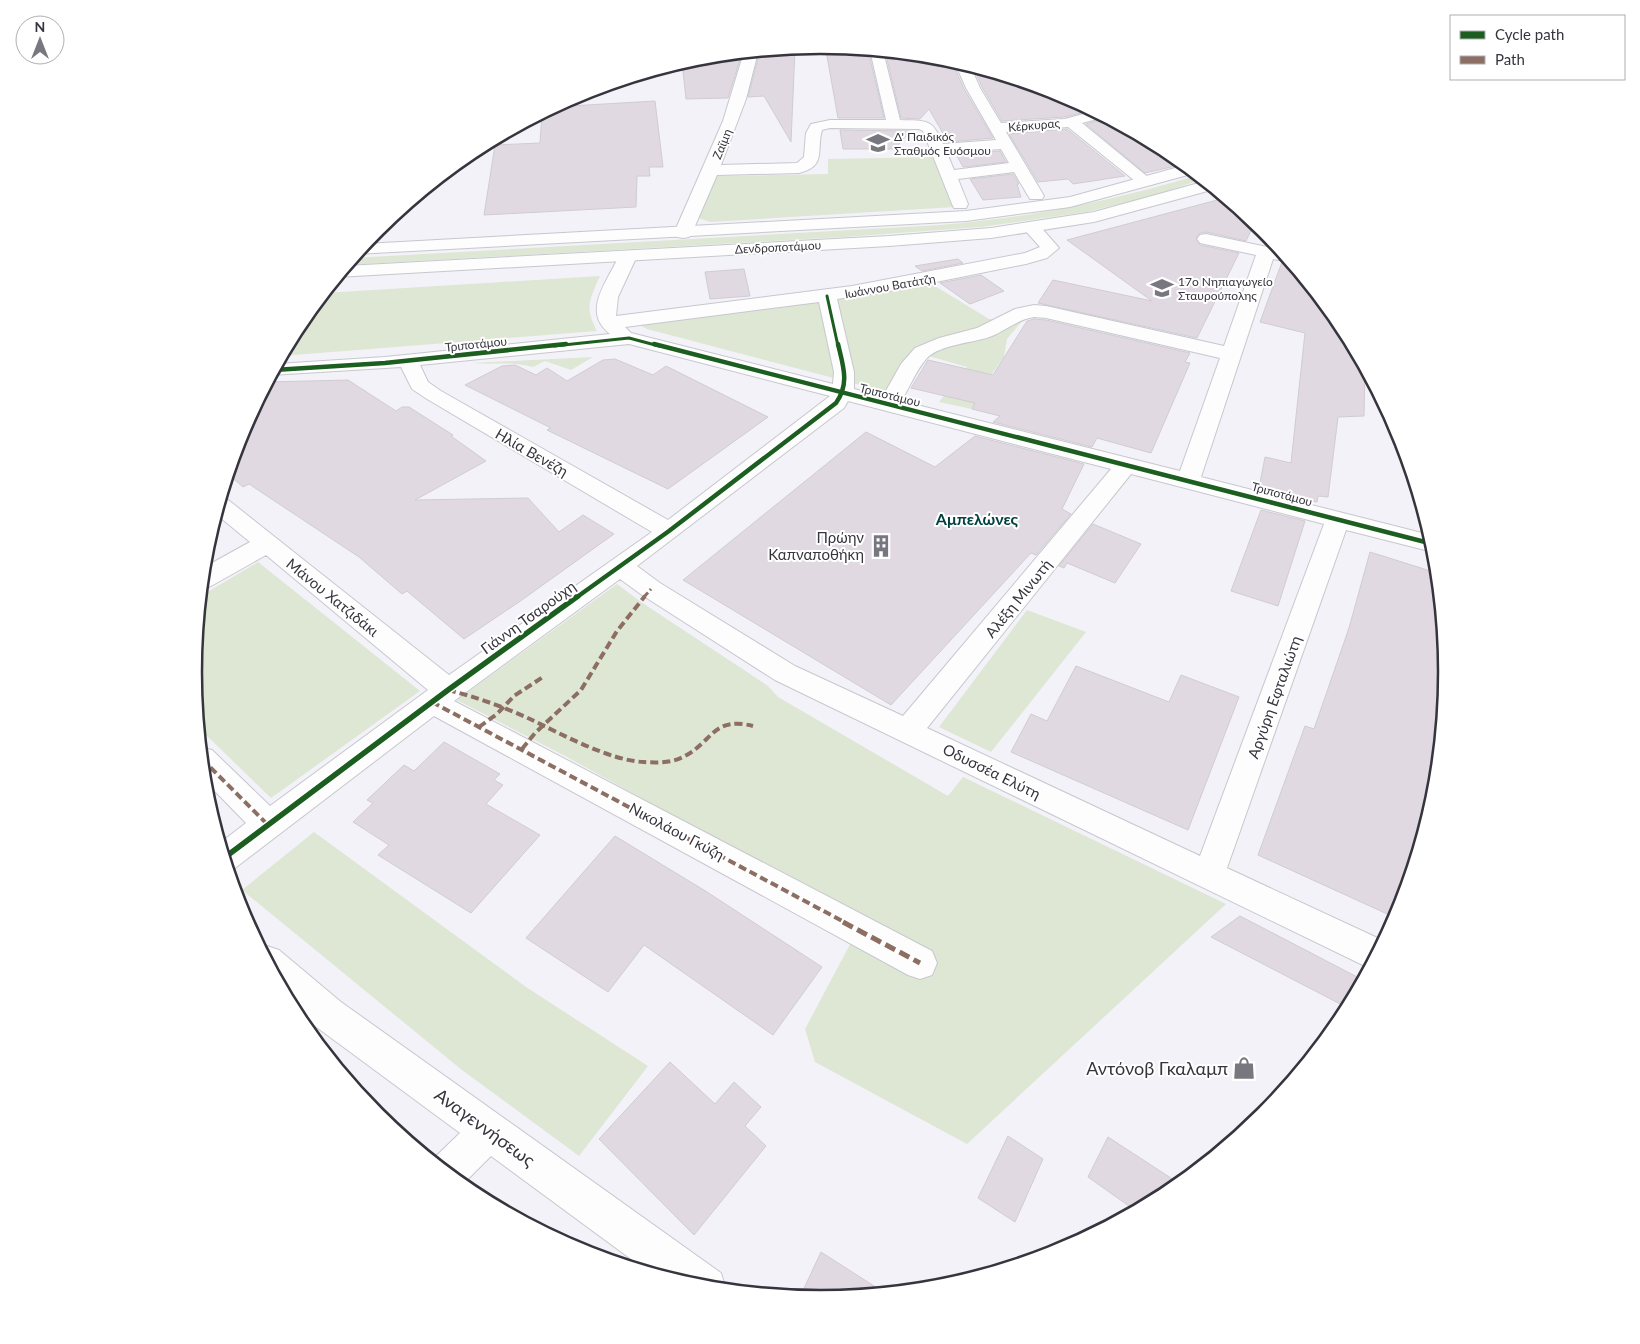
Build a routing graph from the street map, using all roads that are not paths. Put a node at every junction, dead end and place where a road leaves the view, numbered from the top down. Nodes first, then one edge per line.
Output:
1 (878, 57) edge
2 (750, 58) edge
3 (966, 72) edge
4 (1090, 117) edge
5 (1071, 122) junction
6 (894, 124) junction
7 (997, 128) junction
8 (1006, 144) junction
9 (936, 150) junction
10 (1019, 167) junction
11 (711, 170) junction
12 (1182, 172) edge
13 (948, 175) junction
14 (1146, 182) junction
15 (1203, 187) edge
16 (1036, 196) dead end
17 (960, 204) dead end
18 (1032, 228) junction
19 (683, 233) junction
20 (1206, 239) dead end
21 (369, 249) edge
22 (1266, 252) junction
23 (1276, 254) edge
24 (628, 256) junction
25 (349, 272) edge
26 (828, 296) junction
27 (608, 323) junction
28 (630, 338) junction
29 (1231, 354) junction
30 (408, 361) junction
31 (282, 369) edge
32 (842, 393) junction
33 (888, 405) junction
34 (1127, 464) junction
35 (1188, 480) junction
36 (224, 508) edge
37 (1338, 519) junction
38 (669, 531) junction
39 (1424, 542) edge
40 (268, 543) junction
41 (620, 566) junction
42 (210, 576) edge
43 (440, 696) junction
44 (908, 731) junction
45 (209, 766) edge
46 (268, 825) junction
47 (230, 854) edge
48 (1209, 875) junction
49 (1370, 952) edge
50 (920, 963) dead end
51 (281, 974) edge
52 (488, 1131) junction
53 (451, 1167) edge
54 (689, 1276) edge

1 - 6 street
2 - 11 street, Ζαϊμη
3 - 7 street
4 - 5 street, Κέρκυρας
5 - 7 street, Κέρκυρας
5 - 14 street
6 - 9 street
6 - 11 street
7 - 8 street
8 - 9 street
8 - 10 street
9 - 13 street
10 - 13 street
10 - 16 street
11 - 19 street, Ζαϊμη
12 - 14 street, Δενδροποτάμου
13 - 17 street
14 - 19 street, Δενδροποτάμου
15 - 18 street, Δενδροποτάμου
18 - 24 street, Δενδροποτάμου
18 - 26 street, Ιωάννου Βατάτζη
19 - 21 street, Δενδροποτάμου
20 - 22 street
22 - 23 street
22 - 29 street
24 - 25 street, Δενδροποτάμου
24 - 27 street
26 - 27 street, Ιωάννου Βατάτζη
26 - 32 street
27 - 28 street
28 - 30 street, Τριποτάμου
28 - 32 street, Τριποτάμου
29 - 33 street
29 - 35 street
30 - 31 street, Τριποτάμου
30 - 38 street, Ηλία Βενέζη
32 - 33 street, Τριποτάμου
32 - 38 street, Γιάννη Τσαρούχη
33 - 34 street, Τριποτάμου
34 - 35 street, Τριποτάμου
34 - 44 street, Αλέξη Μινωτή
35 - 37 street, Τριποτάμου
36 - 40 street, Μάνου Χατζιδάκι
37 - 39 street, Τριποτάμου
37 - 48 street, Αργύρη Εφταλιώτη
38 - 41 street, Γιάννη Τσαρούχη
40 - 42 street
40 - 43 street, Μάνου Χατζιδάκι
41 - 43 street, Γιάννη Τσαρούχη
41 - 44 street, Οδυσσέα Ελύτη
43 - 46 street, Γιάννη Τσαρούχη
43 - 50 street, Νικολάου Γκύζη
44 - 48 street, Οδυσσέα Ελύτη
45 - 46 street
46 - 47 street, Γιάννη Τσαρούχη
48 - 49 street, Οδυσσέα Ελύτη
51 - 52 street, Αναγεννήσεως
52 - 53 street
52 - 54 street, Αναγεννήσεως

